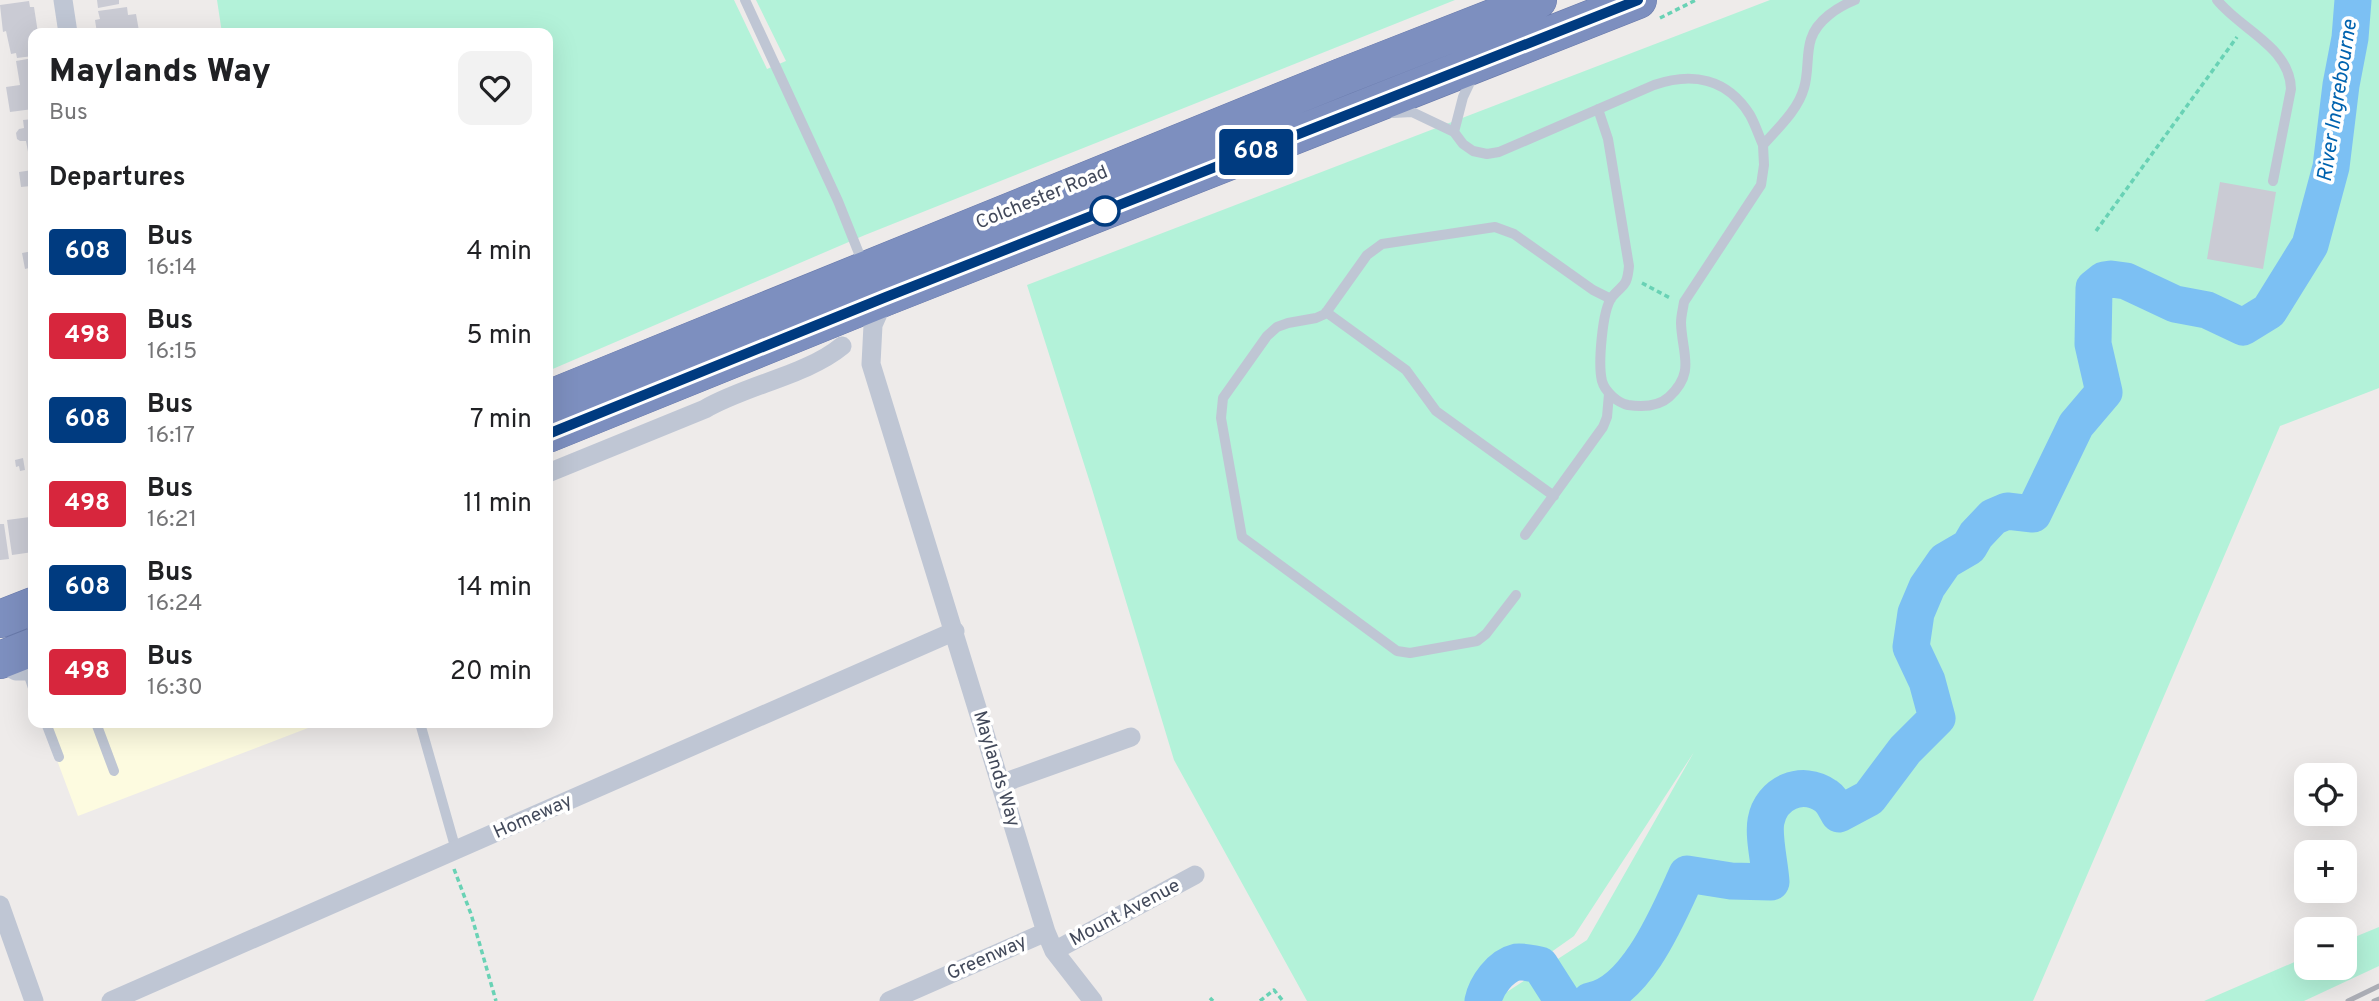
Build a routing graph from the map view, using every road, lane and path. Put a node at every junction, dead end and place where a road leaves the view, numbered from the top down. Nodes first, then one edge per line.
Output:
1 (63, 0) edge
2 (745, 0) edge
3 (1479, 0) edge
4 (1538, 0) edge
5 (1638, 0) edge
6 (1855, 0) edge
7 (2217, 0) edge
8 (2245, 26) junction
9 (67, 28) edge
10 (1405, 53) junction
11 (1480, 61) junction
12 (1598, 109) junction
13 (1387, 114) dead end
14 (1454, 132) junction
15 (1322, 138) dead end
16 (1763, 145) junction
17 (1248, 156) junction
18 (2273, 181) dead end
19 (2096, 231) dead end
20 (1628, 275) junction
21 (876, 294) junction
22 (1611, 299) junction
23 (1684, 302) junction
24 (1326, 312) junction
25 (787, 337) junction
26 (844, 346) junction
27 (871, 364) junction
28 (1609, 394) junction
29 (553, 397) edge
30 (553, 432) edge
31 (553, 471) edge
32 (1554, 496) junction
33 (1525, 535) dead end
34 (1516, 595) dead end
35 (28, 608) edge
36 (0, 619) edge
37 (955, 631) junction
38 (28, 649) edge
39 (0, 662) edge
40 (28, 671) edge
41 (48, 728) edge
42 (98, 728) edge
43 (421, 728) edge
44 (1131, 737) dead end
45 (59, 757) dead end
46 (114, 771) dead end
47 (1000, 784) junction
48 (452, 853) junction
49 (1195, 875) dead end
50 (0, 905) edge
51 (1046, 932) junction
52 (1055, 951) junction
53 (34, 1001) edge
54 (111, 1001) edge
55 (496, 1001) edge
56 (889, 1001) edge
57 (1093, 1001) edge
58 (1260, 1001) edge
59 (1283, 1001) edge

1 - 9 street
2 - 21 lane
3 - 10 highway
4 - 10 highway, Colchester Road
5 - 11 highway, Colchester Road
6 - 16 lane
7 - 8 lane
8 - 18 lane
8 - 19 path
10 - 21 highway, Colchester Road
11 - 14 lane
11 - 17 highway, Colchester Road
12 - 14 lane
12 - 16 lane
12 - 20 lane
13 - 14 lane
15 - 17 lane
16 - 23 lane
17 - 21 highway, Colchester Road
20 - 22 lane
20 - 23 path
21 - 25 highway, Colchester Road
21 - 26 street, Colchester Road
21 - 27 street, Maylands Way
21 - 29 highway, Colchester Road
22 - 24 lane
22 - 28 lane
23 - 28 lane
24 - 32 lane
24 - 34 lane
25 - 26 street
25 - 30 highway, Colchester Road
26 - 27 street
26 - 31 street, Colchester Road
27 - 37 street, Maylands Way
28 - 32 lane
32 - 33 lane
35 - 36 highway
37 - 47 street, Maylands Way
37 - 48 street, Homeway
38 - 39 highway
39 - 40 street
41 - 45 lane
42 - 46 lane
43 - 48 lane
44 - 47 street
47 - 51 street, Maylands Way
48 - 54 street, Homeway
48 - 55 path
49 - 52 street, Mount Avenue
50 - 53 street
51 - 52 street, Maylands Way
51 - 56 street, Greenway
52 - 57 street, Maylands Way
58 - 59 path

